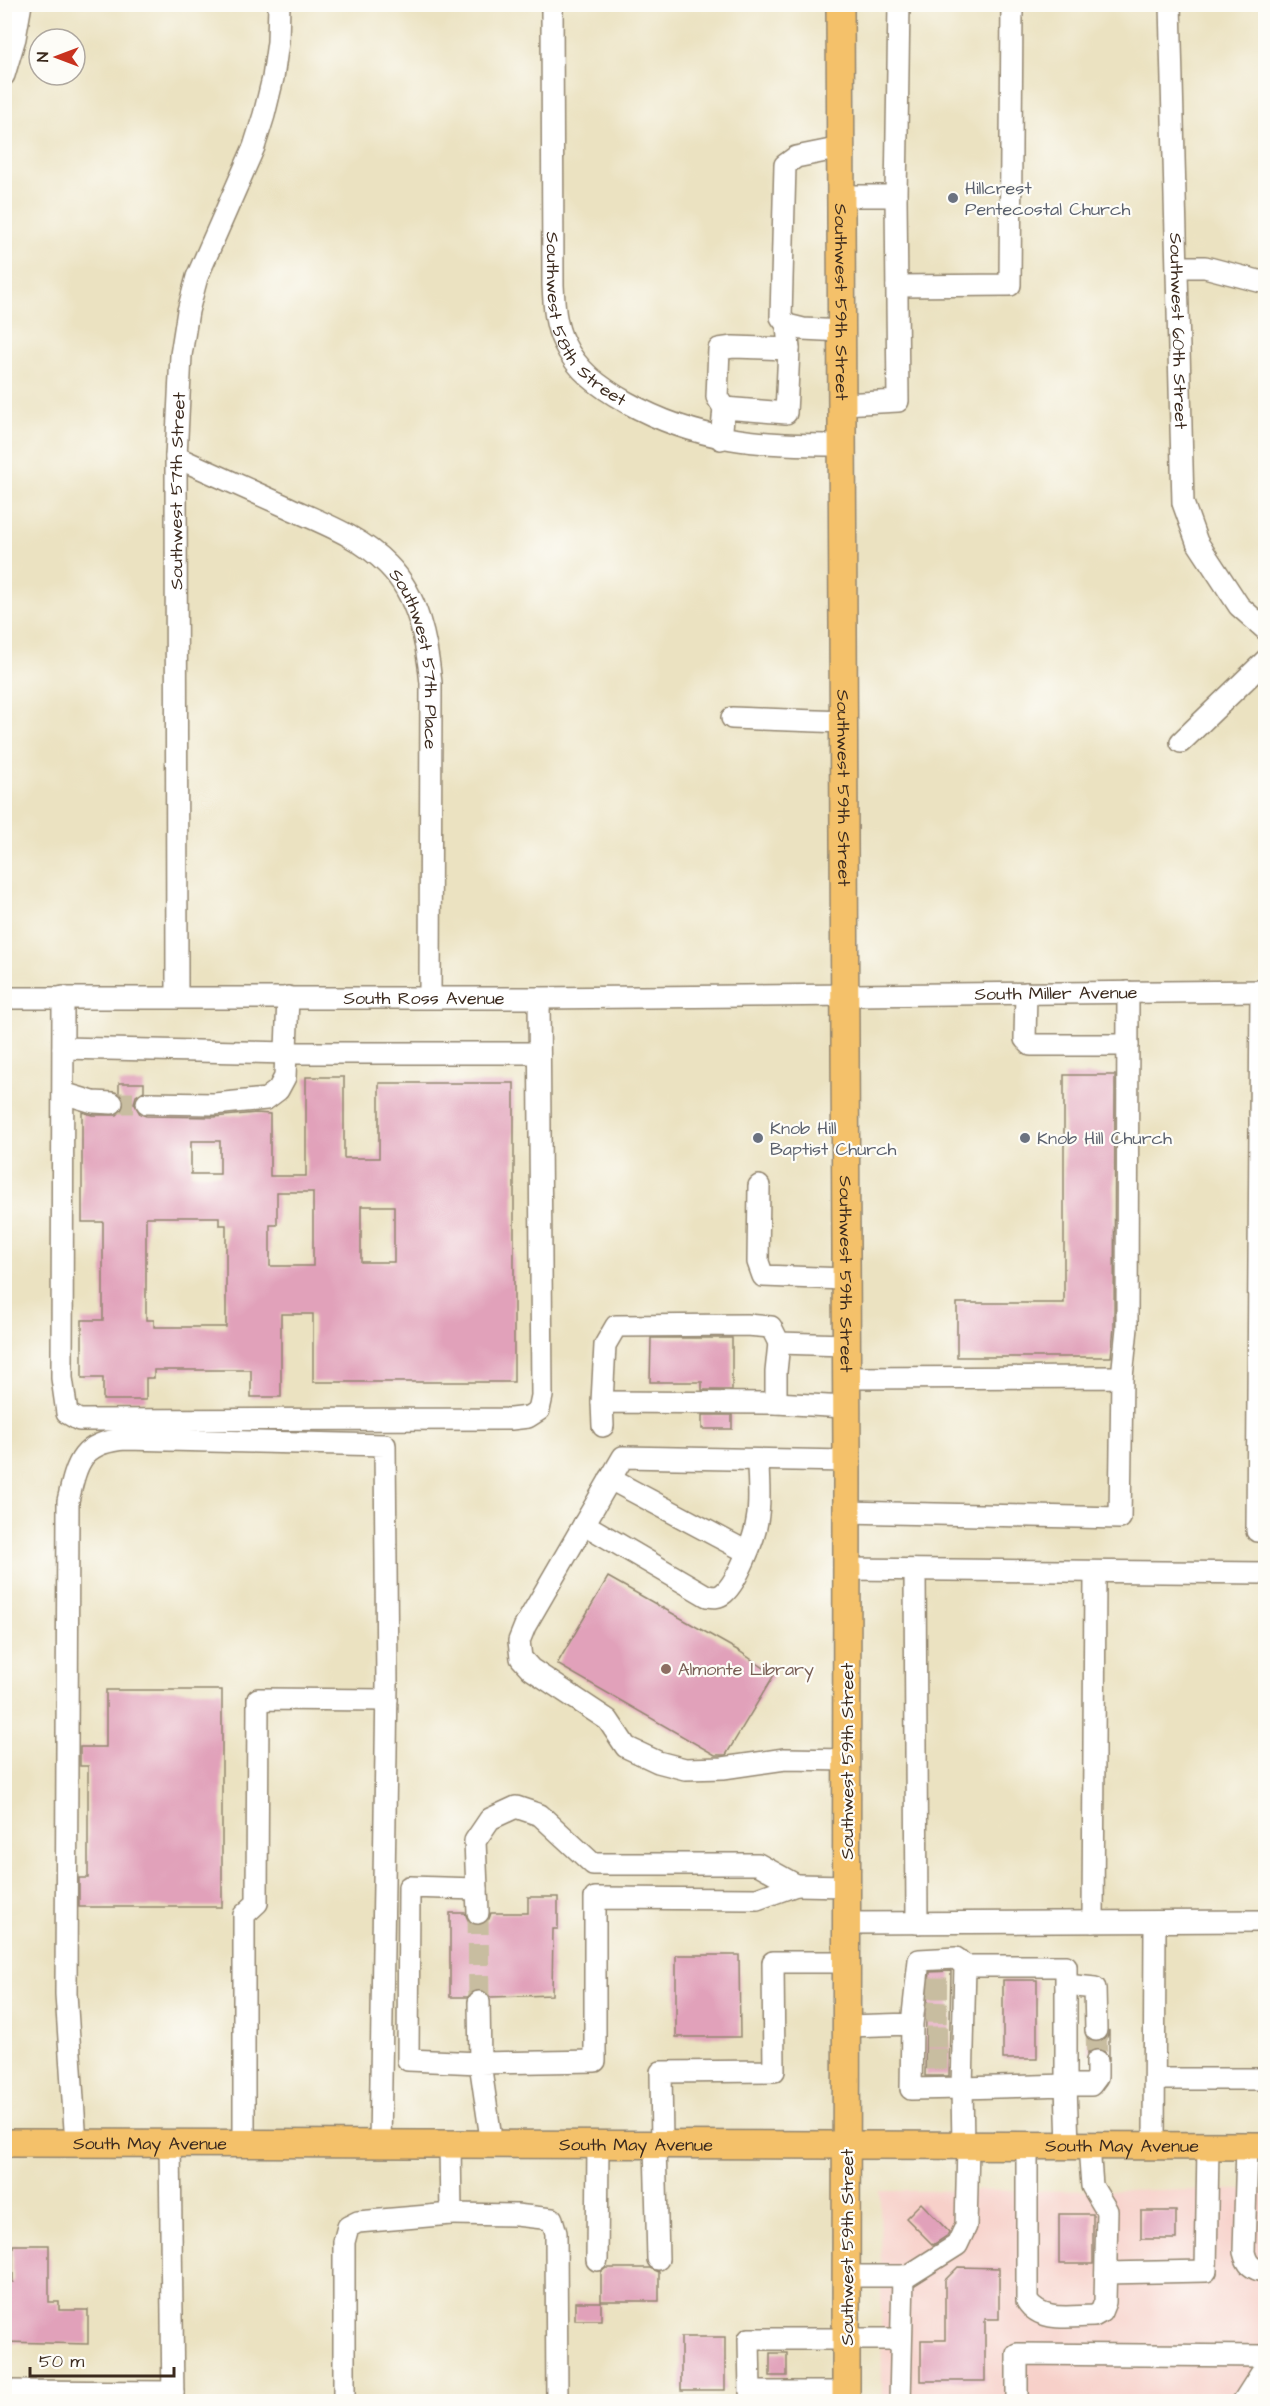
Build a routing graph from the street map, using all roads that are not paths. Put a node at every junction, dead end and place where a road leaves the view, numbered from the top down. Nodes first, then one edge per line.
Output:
1 (21, 4) edge
2 (279, 4) edge
3 (552, 4) edge
4 (840, 4) edge
5 (899, 4) edge
6 (1012, 4) edge
7 (1170, 4) edge
8 (4, 75) edge
9 (841, 148) junction
10 (842, 196) junction
11 (896, 196) junction
12 (1179, 267) junction
13 (1266, 283) edge
14 (897, 286) junction
15 (787, 325) junction
16 (842, 331) junction
17 (789, 349) junction
18 (843, 404) junction
19 (724, 408) junction
20 (721, 438) junction
21 (843, 445) junction
22 (176, 457) junction
23 (1266, 630) edge
24 (1266, 660) edge
25 (732, 718) dead end
26 (844, 722) junction
27 (1181, 741) dead end
28 (1263, 991) edge
29 (1128, 992) junction
30 (1026, 993) junction
31 (844, 995) junction
32 (177, 997) junction
33 (288, 997) junction
34 (4, 998) edge
35 (63, 998) junction
36 (430, 998) junction
37 (539, 998) junction
38 (1128, 1045) junction
39 (63, 1048) junction
40 (288, 1053) junction
41 (539, 1053) junction
42 (63, 1093) junction
43 (112, 1103) tunnel mouth
44 (147, 1103) tunnel mouth
45 (759, 1186) dead end
46 (845, 1279) junction
47 (779, 1343) junction
48 (845, 1345) junction
49 (1122, 1377) junction
50 (845, 1378) junction
51 (602, 1402) junction
52 (776, 1403) junction
53 (845, 1407) junction
54 (603, 1425) dead end
55 (758, 1460) junction
56 (847, 1461) junction
57 (610, 1479) junction
58 (846, 1512) junction
59 (584, 1524) junction
60 (1257, 1531) dead end
61 (747, 1552) junction
62 (846, 1569) junction
63 (915, 1570) junction
64 (1095, 1572) junction
65 (1266, 1573) edge
66 (387, 1700) junction
67 (847, 1760) junction
68 (593, 1864) junction
69 (796, 1885) junction
70 (847, 1886) junction
71 (477, 1889) junction
72 (595, 1898) junction
73 (478, 1913) tunnel mouth
74 (1093, 1922) junction
75 (1155, 1922) junction
76 (1266, 1922) edge
77 (847, 1923) junction
78 (917, 1923) junction
79 (847, 1962) junction
80 (966, 1966) junction
81 (1066, 1986) junction
82 (479, 2002) tunnel mouth
83 (848, 2026) junction
84 (1096, 2030) tunnel mouth
85 (918, 2034) junction
86 (1096, 2061) tunnel mouth
87 (480, 2064) junction
88 (1155, 2079) junction
89 (1266, 2079) edge
90 (1066, 2085) junction
91 (962, 2088) junction
92 (4, 2143) edge
93 (76, 2144) junction
94 (170, 2144) junction
95 (244, 2144) junction
96 (847, 2144) junction
97 (380, 2145) junction
98 (450, 2145) junction
99 (492, 2145) junction
100 (598, 2145) junction
101 (658, 2145) junction
102 (966, 2146) junction
103 (1079, 2146) junction
104 (1154, 2146) junction
105 (1208, 2146) junction
106 (1256, 2146) edge
107 (1027, 2147) junction
108 (451, 2214) junction
109 (658, 2259) dead end
110 (597, 2260) dead end
111 (1266, 2272) edge
112 (1106, 2273) junction
113 (846, 2276) junction
114 (903, 2277) junction
115 (846, 2338) junction
116 (901, 2339) junction
117 (1266, 2356) edge
118 (1266, 2366) edge
119 (4, 2391) edge
120 (114, 2397) edge
121 (173, 2397) edge
122 (846, 2397) edge
123 (1247, 2400) edge
124 (344, 2402) edge
125 (557, 2402) edge
126 (900, 2402) edge
127 (1017, 2402) edge

1 - 8 street
2 - 22 street, Southwest 57th Street
3 - 20 street, Southwest 58th Street
4 - 9 main road, Southwest 59th Street
5 - 11 street
6 - 14 street
7 - 12 street, Southwest 60th Street
9 - 10 main road, Southwest 59th Street
9 - 15 street
10 - 11 street
10 - 16 main road, Southwest 59th Street
11 - 14 street
12 - 13 street
12 - 23 street, Southwest 60th Street
14 - 18 street
15 - 16 street
15 - 17 street
16 - 18 main road, Southwest 59th Street
17 - 19 street
17 - 19 street
18 - 21 main road, Southwest 59th Street
19 - 20 street
20 - 21 street, Southwest 58th Street
21 - 26 main road, Southwest 59th Street
22 - 32 street, Southwest 57th Street
22 - 36 street, Southwest 57th Place
24 - 27 street
25 - 26 street
26 - 31 main road, Southwest 59th Street
28 - 29 street, South Miller Avenue
28 - 60 street
29 - 30 street, South Miller Avenue
29 - 38 street
30 - 31 street, South Miller Avenue
30 - 38 street
31 - 37 street, South Ross Avenue
31 - 46 main road, Southwest 59th Street
32 - 33 street, South Ross Avenue
32 - 35 street, South Ross Avenue
33 - 36 street, South Ross Avenue
33 - 40 street
34 - 35 street, South Ross Avenue
35 - 39 street
36 - 37 street, South Ross Avenue
37 - 41 street
38 - 49 street
39 - 40 street
39 - 42 street
40 - 41 street
40 - 44 street
41 - 42 street
42 - 43 street
45 - 46 street
46 - 48 main road, Southwest 59th Street
47 - 48 street
47 - 51 street
47 - 52 street
48 - 50 main road, Southwest 59th Street
49 - 50 street
49 - 58 street
50 - 53 main road, Southwest 59th Street
51 - 52 street
51 - 54 street
52 - 53 street
53 - 56 main road, Southwest 59th Street
55 - 56 street
55 - 57 street
55 - 61 street
56 - 58 main road, Southwest 59th Street
57 - 59 street
57 - 61 street
58 - 62 main road, Southwest 59th Street
59 - 61 street
59 - 67 street
62 - 63 street
62 - 67 main road, Southwest 59th Street
63 - 64 street
63 - 78 street
64 - 65 street
64 - 74 street
66 - 93 street
66 - 95 street
66 - 97 street
67 - 70 main road, Southwest 59th Street
68 - 69 street
68 - 71 street
68 - 72 street
69 - 70 street
69 - 72 street
70 - 77 main road, Southwest 59th Street
71 - 73 street
71 - 87 street
72 - 87 street
74 - 75 street
74 - 78 street
75 - 76 street
75 - 88 street
77 - 78 street
77 - 79 main road, Southwest 59th Street
79 - 83 main road, Southwest 59th Street
79 - 101 street
80 - 81 street
80 - 85 street
80 - 91 street
81 - 84 street
81 - 90 street
82 - 87 street
83 - 85 street
83 - 96 main road, Southwest 59th Street
85 - 91 street
86 - 90 street
87 - 99 street
88 - 89 street
88 - 104 street
90 - 91 street
90 - 103 street
91 - 102 street
92 - 93 main road, South May Avenue
93 - 94 main road, South May Avenue
94 - 95 main road, South May Avenue
94 - 121 street
95 - 97 main road, South May Avenue
96 - 101 main road, South May Avenue
96 - 102 main road, South May Avenue
96 - 113 main road, Southwest 59th Street
97 - 98 main road, South May Avenue
98 - 99 main road, South May Avenue
98 - 108 street
99 - 100 main road, South May Avenue
100 - 101 main road, South May Avenue
100 - 110 street
101 - 109 street
102 - 107 main road, South May Avenue
102 - 114 street
103 - 104 main road, South May Avenue
103 - 107 main road, South May Avenue
103 - 112 street
104 - 105 main road, South May Avenue
105 - 106 main road, South May Avenue
105 - 112 street
106 - 111 street
107 - 112 street
108 - 124 street
108 - 125 street
113 - 114 street
113 - 115 main road, Southwest 59th Street
114 - 116 street
115 - 116 street
115 - 122 main road, Southwest 59th Street
115 - 122 street
116 - 126 street
117 - 127 street
118 - 123 street
119 - 120 street
120 - 121 street

